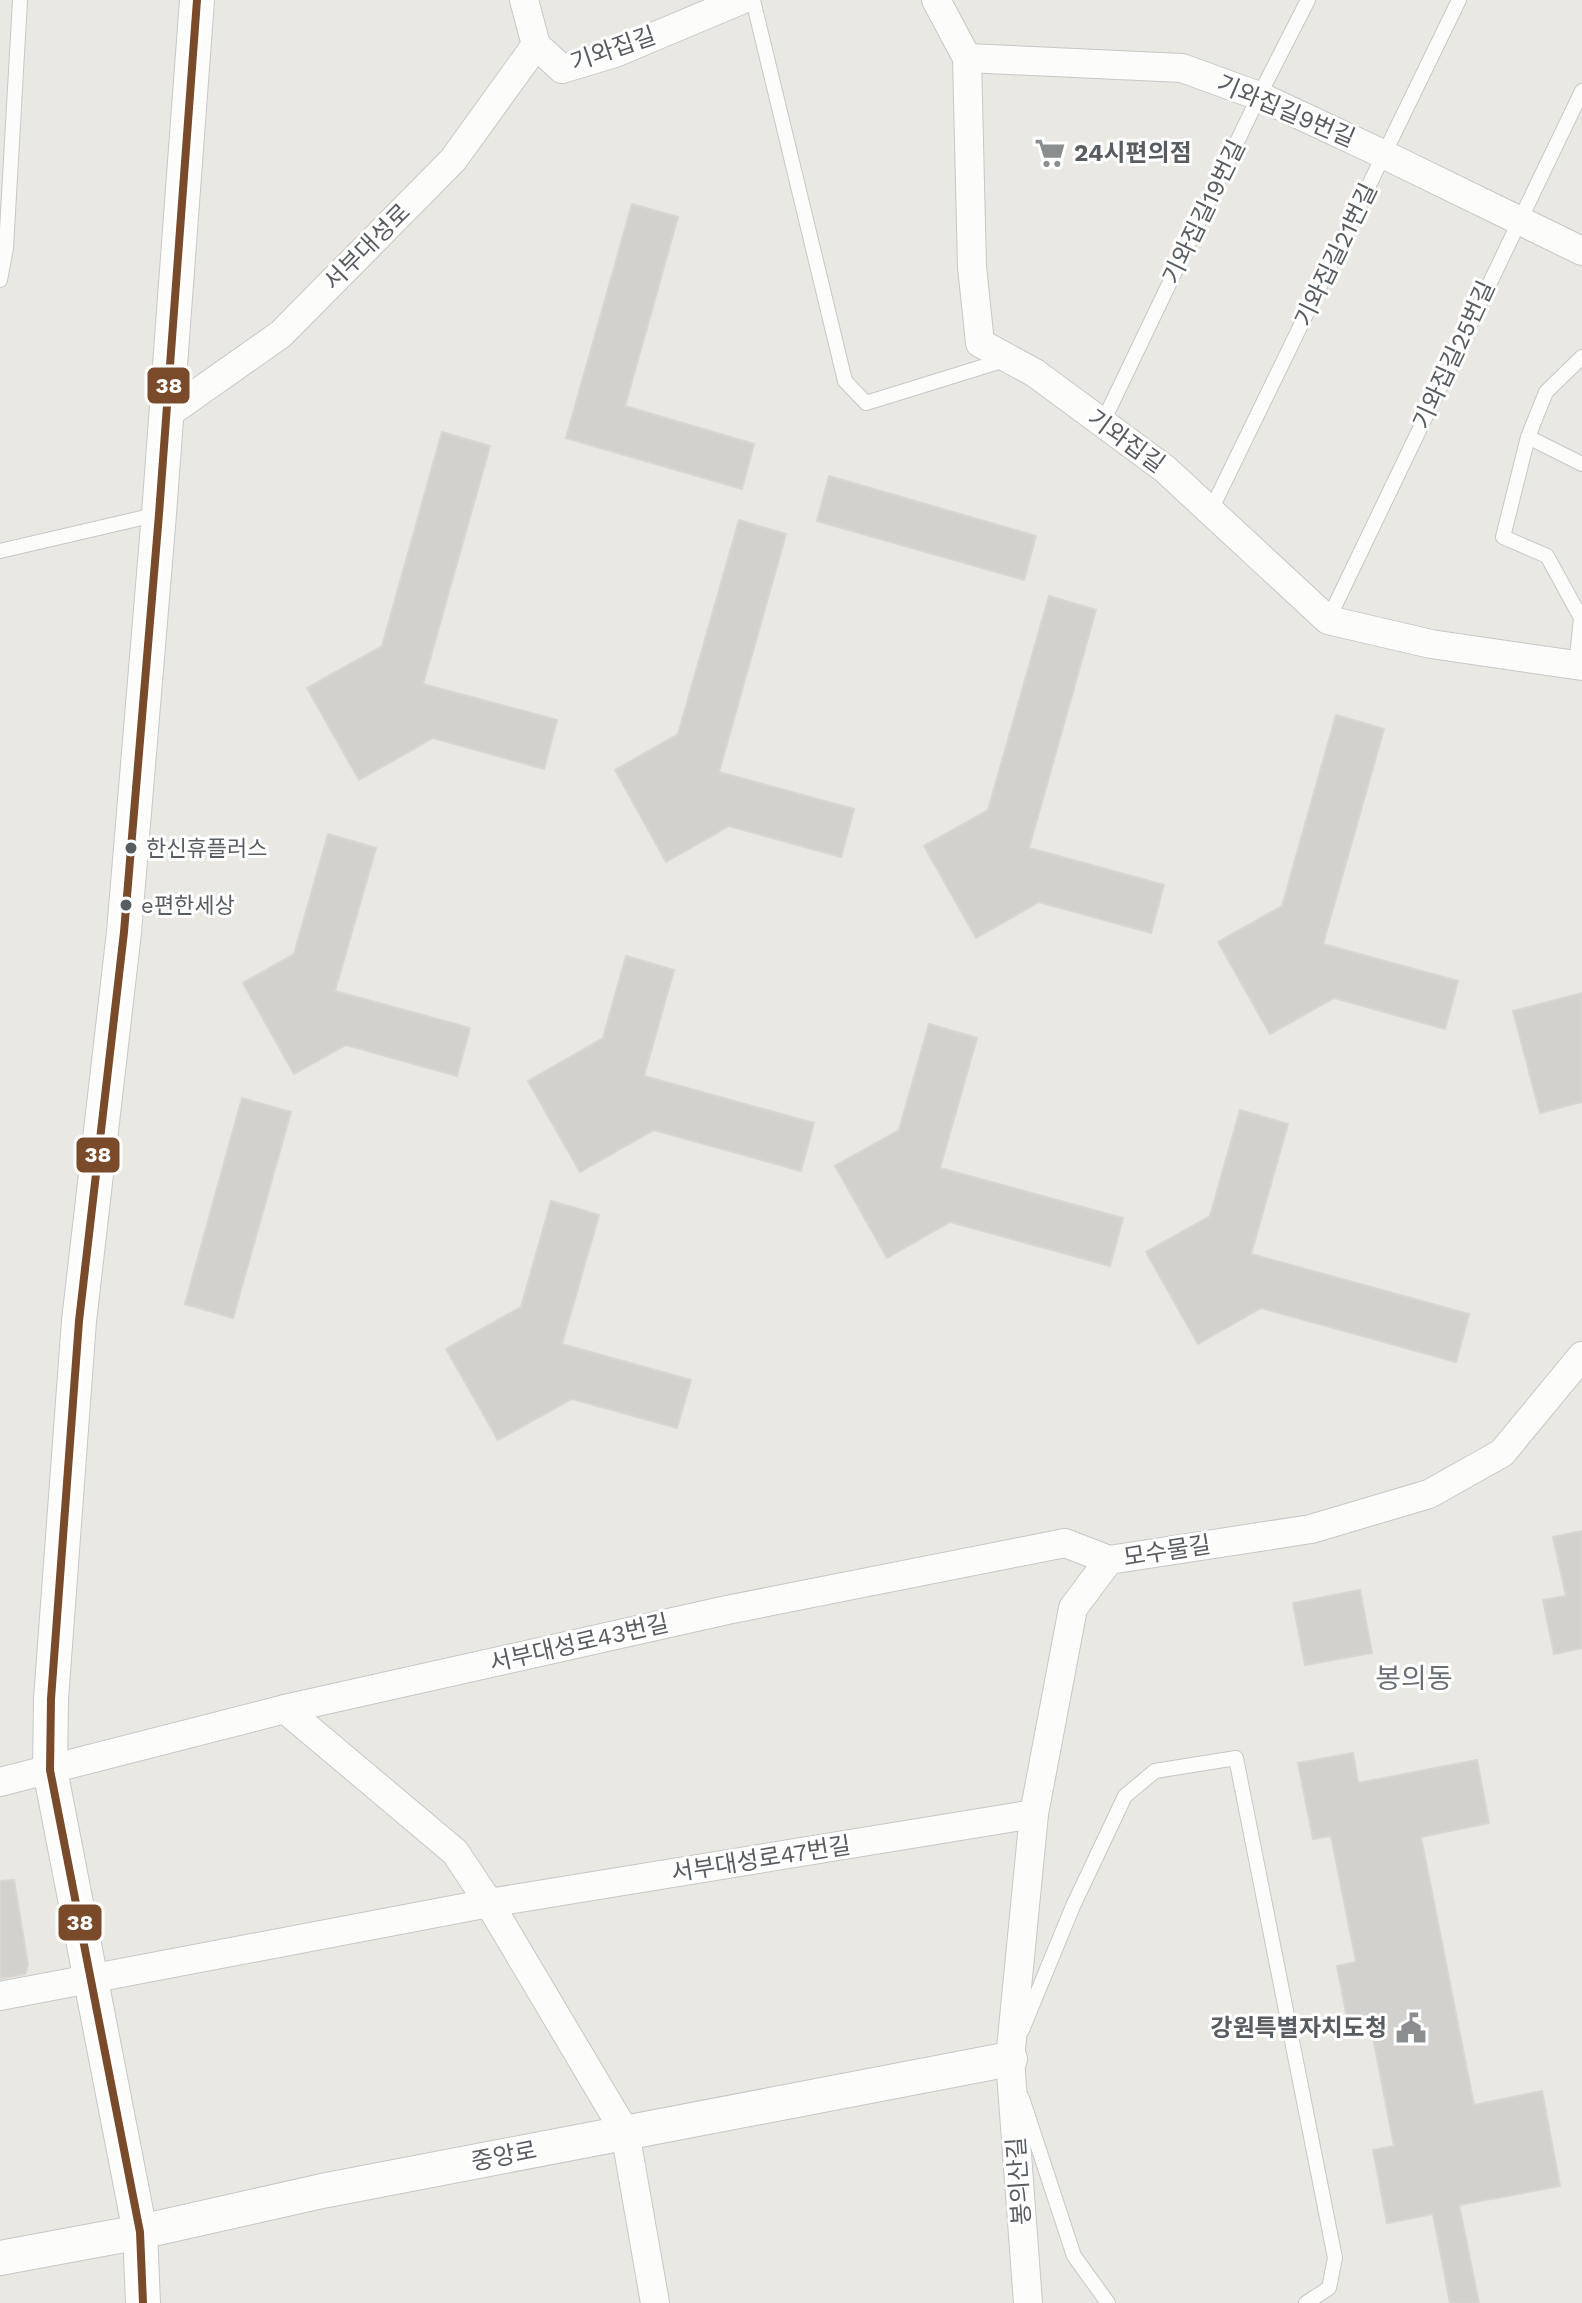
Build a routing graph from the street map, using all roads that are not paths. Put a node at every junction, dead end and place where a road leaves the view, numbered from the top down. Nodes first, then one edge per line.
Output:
1 (20, 0) edge
2 (197, 0) edge
3 (524, 0) edge
4 (741, 0) edge
5 (753, 0) edge
6 (936, 0) edge
7 (1308, 0) edge
8 (1459, 0) edge
9 (536, 45) junction
10 (967, 58) junction
11 (1582, 91) edge
12 (1259, 96) junction
13 (1385, 155) junction
14 (1518, 220) junction
15 (1582, 251) edge
16 (0, 280) edge
17 (1582, 357) edge
18 (1008, 359) junction
19 (166, 415) junction
20 (1102, 424) junction
21 (1528, 437) junction
22 (1582, 464) edge
23 (1211, 510) junction
24 (159, 514) junction
25 (0, 551) edge
26 (1328, 620) junction
27 (1579, 666) edge
28 (1582, 1356) edge
29 (1109, 1560) junction
30 (285, 1709) junction
31 (50, 1770) junction
32 (0, 1782) edge
33 (1034, 1814) junction
34 (489, 1903) junction
35 (91, 1978) junction
36 (0, 1996) edge
37 (1010, 2059) junction
38 (625, 2132) junction
39 (140, 2232) junction
40 (0, 2258) edge
41 (143, 2303) edge
42 (655, 2303) edge
43 (1028, 2303) edge
44 (1108, 2303) edge
45 (1306, 2303) edge

1 - 16 lane
2 - 19 street
3 - 9 street
4 - 9 street, 기와집길
5 - 18 lane
6 - 10 street, 기와집길
7 - 12 lane, 기와집길19번길
8 - 13 lane, 기와집길21번길
9 - 19 street, 서부대성로
10 - 12 street, 기와집길9번길
10 - 18 street, 기와집길
11 - 14 lane, 기와집길25번길
12 - 13 street, 기와집길9번길
12 - 20 lane, 기와집길19번길
13 - 14 street, 기와집길9번길
13 - 23 lane, 기와집길21번길
14 - 15 street, 기와집길9번길
14 - 26 lane, 기와집길25번길
17 - 21 lane
18 - 20 street, 기와집길
19 - 24 street
20 - 23 street, 기와집길
21 - 22 lane
21 - 27 lane
23 - 26 street, 기와집길
24 - 25 lane
24 - 31 street
26 - 27 street
28 - 29 street, 모수물길
29 - 30 street, 서부대성로43번길
29 - 33 street, 모수물길
30 - 31 street, 서부대성로43번길
30 - 34 street
31 - 32 street, 서부대성로43번길
31 - 35 street
33 - 34 street, 서부대성로47번길
33 - 37 street, 모수물길
34 - 35 street, 서부대성로47번길
34 - 38 street
35 - 36 street, 서부대성로47번길
35 - 39 street
37 - 38 street, 중앙로
37 - 43 street, 봉의산길
37 - 44 lane
37 - 45 lane
38 - 39 street, 중앙로
38 - 42 street
39 - 40 street, 중앙로
39 - 41 street

